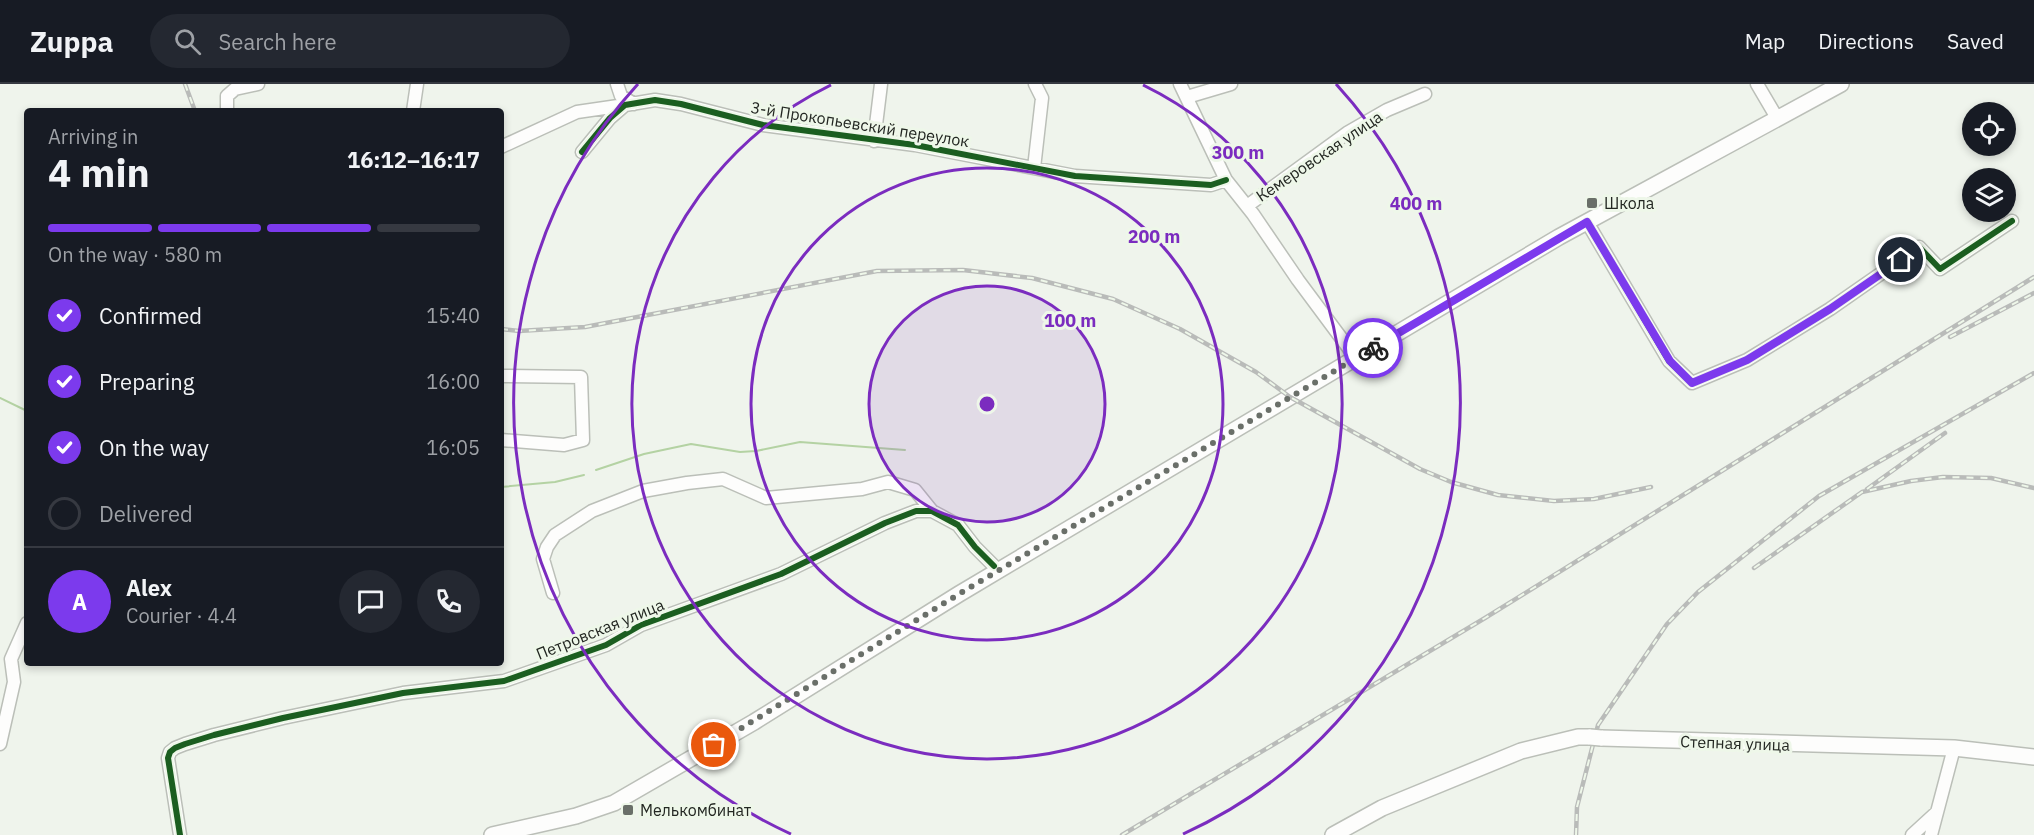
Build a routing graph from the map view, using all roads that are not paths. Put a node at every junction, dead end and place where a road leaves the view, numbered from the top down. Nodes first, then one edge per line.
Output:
1 (258, 84) edge
2 (417, 84) edge
3 (617, 84) edge
4 (880, 84) edge
5 (1035, 84) edge
6 (1179, 84) edge
7 (1231, 84) edge
8 (1757, 84) edge
9 (1841, 84) edge
10 (1425, 94) dead end
11 (1187, 97) junction
12 (629, 105) junction
13 (226, 108) edge
14 (413, 108) edge
15 (1778, 118) junction
16 (874, 141) junction
17 (504, 146) edge
18 (582, 152) dead end
19 (1034, 168) junction
20 (1226, 180) junction
21 (1246, 206) junction
22 (1587, 222) junction
23 (2011, 222) edge
24 (1356, 358) junction
25 (504, 376) edge
26 (504, 440) edge
27 (933, 511) junction
28 (994, 567) dead end
29 (553, 593) dead end
30 (24, 631) edge
31 (0, 744) edge
32 (1954, 748) junction
33 (2034, 757) edge
34 (1937, 812) junction
35 (180, 835) edge
36 (492, 835) edge
37 (1333, 835) edge
38 (1912, 835) edge
39 (1931, 835) edge

1 - 13 street
2 - 14 street
3 - 12 street
4 - 16 street
5 - 19 street
6 - 11 street
7 - 11 street
8 - 15 street
9 - 15 main road
10 - 21 street, Кемеровская улица
11 - 20 street
12 - 16 street, 3-й Прокопьевский переулок
12 - 17 street, 3-й Прокопьевский переулок
12 - 18 street
15 - 22 main road
16 - 19 street, 3-й Прокопьевский переулок
19 - 20 street, 3-й Прокопьевский переулок
20 - 21 street
21 - 24 street
22 - 23 street
22 - 24 main road
24 - 36 main road
25 - 26 street
27 - 28 street
27 - 29 street
27 - 35 street, Петровская улица
30 - 31 street
32 - 33 main road, Степная улица
32 - 34 street
32 - 37 main road, Степная улица
34 - 38 street
34 - 39 street

